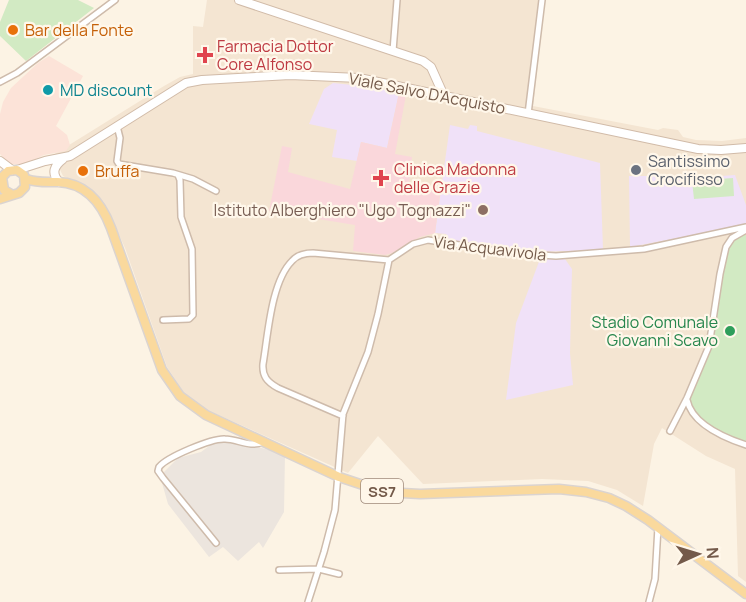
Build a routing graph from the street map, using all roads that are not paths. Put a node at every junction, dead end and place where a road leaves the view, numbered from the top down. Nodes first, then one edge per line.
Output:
1 (116, 0) edge
2 (239, 0) edge
3 (397, 0) edge
4 (542, 0) edge
5 (393, 51) junction
6 (0, 82) edge
7 (444, 96) junction
8 (528, 114) junction
9 (117, 126) junction
10 (746, 148) edge
11 (64, 158) junction
12 (0, 161) edge
13 (39, 163) junction
14 (14, 170) junction
15 (178, 175) junction
16 (26, 179) junction
17 (1, 181) edge
18 (59, 182) junction
19 (47, 184) junction
20 (23, 191) junction
21 (216, 191) dead end
22 (11, 194) junction
23 (0, 199) edge
24 (746, 228) edge
25 (389, 260) junction
26 (163, 320) dead end
27 (687, 398) junction
28 (343, 416) junction
29 (670, 431) dead end
30 (264, 441) junction
31 (746, 445) edge
32 (339, 477) junction
33 (658, 527) junction
34 (216, 543) dead end
35 (319, 569) junction
36 (279, 570) dead end
37 (339, 574) dead end
38 (746, 594) edge
39 (308, 602) edge
40 (649, 602) edge

1 - 6 street
2 - 5 main road
3 - 5 street
4 - 8 street
5 - 7 main road
7 - 8 main road, Viale Salvo D'Acquisto
7 - 9 main road, Viale Salvo D'Acquisto
8 - 10 main road, Viale Salvo D'Acquisto
9 - 11 main road, Viale Salvo D'Acquisto
9 - 15 street
11 - 13 main road, Viale Salvo D'Acquisto
11 - 18 main road
12 - 14 main road
13 - 14 main road, Viale Salvo D'Acquisto
13 - 16 main road
14 - 16 main road
14 - 17 main road
15 - 21 street
15 - 26 street
16 - 19 main road, SS7
16 - 20 main road
17 - 22 main road
18 - 19 main road, SS7
18 - 30 main road, SS7
19 - 20 main road, SS7
20 - 22 main road, SS7
22 - 23 main road, SS7
24 - 25 street, Via Acquavivola
24 - 27 street
25 - 28 street
25 - 28 street
27 - 29 street
27 - 31 street
28 - 32 street
30 - 32 main road, SS7
30 - 34 street
32 - 33 main road, SS7
32 - 35 street
33 - 38 main road, SS7
33 - 40 street
35 - 36 street
35 - 37 street
35 - 39 street

